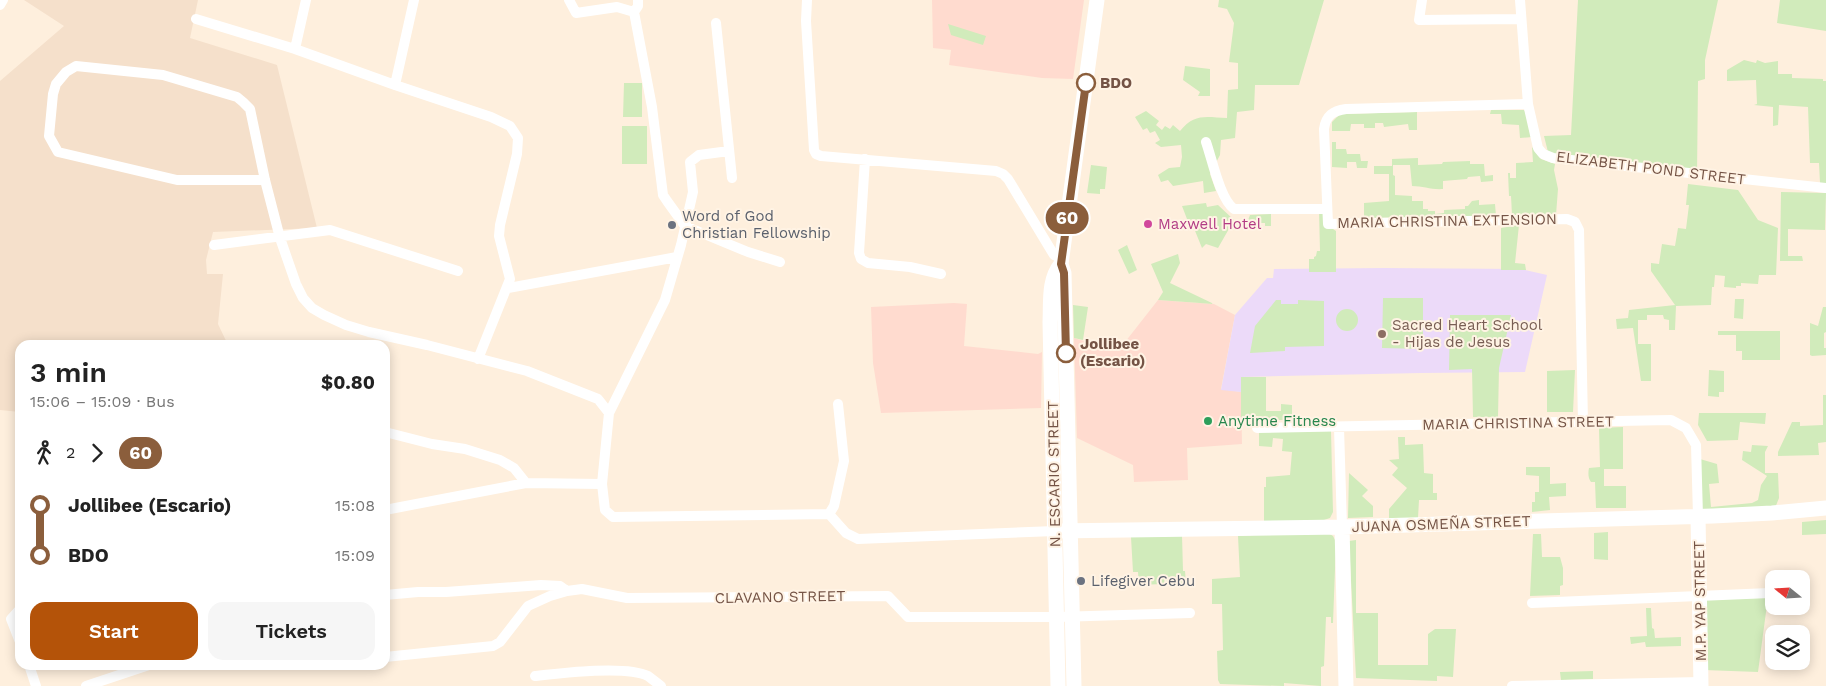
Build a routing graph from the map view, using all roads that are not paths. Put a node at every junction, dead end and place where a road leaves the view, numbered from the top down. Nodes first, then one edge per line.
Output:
1 (3, 0) edge
2 (306, 0) edge
3 (414, 0) edge
4 (569, 0) edge
5 (638, 0) edge
6 (806, 0) edge
7 (1097, 0) edge
8 (1422, 0) edge
9 (1520, 0) edge
10 (0, 5) edge
11 (634, 12) junction
12 (196, 19) dead end
13 (1521, 19) junction
14 (716, 23) dead end
15 (295, 49) junction
16 (394, 85) junction
17 (1528, 104) junction
18 (1206, 142) dead end
19 (729, 151) junction
20 (866, 160) junction
21 (732, 178) dead end
22 (265, 180) junction
23 (1826, 188) edge
24 (1327, 209) junction
25 (685, 226) junction
26 (280, 238) junction
27 (214, 245) dead end
28 (677, 258) junction
29 (1061, 261) junction
30 (780, 262) dead end
31 (458, 271) dead end
32 (941, 274) dead end
33 (508, 288) junction
34 (478, 359) junction
35 (838, 404) dead end
36 (609, 413) junction
37 (1583, 422) junction
38 (1339, 427) junction
39 (1257, 428) dead end
40 (390, 433) edge
41 (526, 483) junction
42 (602, 484) junction
43 (1826, 508) edge
44 (390, 509) edge
45 (829, 514) junction
46 (1698, 516) junction
47 (1342, 527) junction
48 (1063, 531) junction
49 (567, 591) junction
50 (1765, 593) edge
51 (390, 595) edge
52 (1700, 597) junction
53 (1532, 602) dead end
54 (1190, 613) dead end
55 (15, 615) edge
56 (1064, 617) junction
57 (15, 628) edge
58 (390, 656) edge
59 (31, 670) edge
60 (134, 670) edge
61 (534, 676) dead end
62 (1701, 684) edge
63 (36, 686) edge
64 (86, 686) edge
65 (661, 686) edge
66 (1058, 686) edge
67 (1074, 686) edge
68 (1346, 686) edge
69 (1512, 686) edge

1 - 10 street
2 - 15 street
3 - 16 street
4 - 11 street
5 - 11 street
6 - 20 street
7 - 29 street, N. ESCARIO STREET
8 - 13 street
9 - 13 street, ELIZABETH POND STREET
11 - 25 street
12 - 15 street
13 - 17 street, ELIZABETH POND STREET
14 - 19 street
15 - 16 street
16 - 33 street
17 - 23 street, ELIZABETH POND STREET
17 - 24 street
18 - 24 street
19 - 21 street
19 - 25 street
20 - 29 street
20 - 32 street
22 - 22 street
22 - 26 street
24 - 37 street, MARIA CHRISTINA EXTENSION
25 - 28 street
25 - 30 street
26 - 27 street
26 - 31 street
26 - 34 street
28 - 33 street
28 - 36 street
29 - 48 street, N. ESCARIO STREET
33 - 34 street
34 - 36 street
35 - 45 street
36 - 42 street
37 - 38 street, MARIA CHRISTINA STREET
37 - 46 street, MARIA CHRISTINA STREET
38 - 39 street, MARIA CHRISTINA STREET
38 - 47 street
40 - 41 street
41 - 42 street
41 - 44 street
42 - 45 street
43 - 46 street, JUANA OSMEÑA STREET
45 - 48 street
46 - 47 street, JUANA OSMEÑA STREET
46 - 52 street, M.P. YAP STREET
47 - 48 street, JUANA OSMEÑA STREET
47 - 68 street
48 - 56 street, N. ESCARIO STREET
49 - 51 street
49 - 56 street, CLAVANO STREET
49 - 58 street, CLAVANO STREET
50 - 52 street
52 - 53 street
52 - 62 street, M.P. YAP STREET
54 - 56 street, CLAVANO STREET
55 - 57 street
56 - 66 street, N. ESCARIO STREET
56 - 67 street, N. ESCARIO STREET
59 - 63 street
60 - 64 street
61 - 65 street
62 - 69 street

